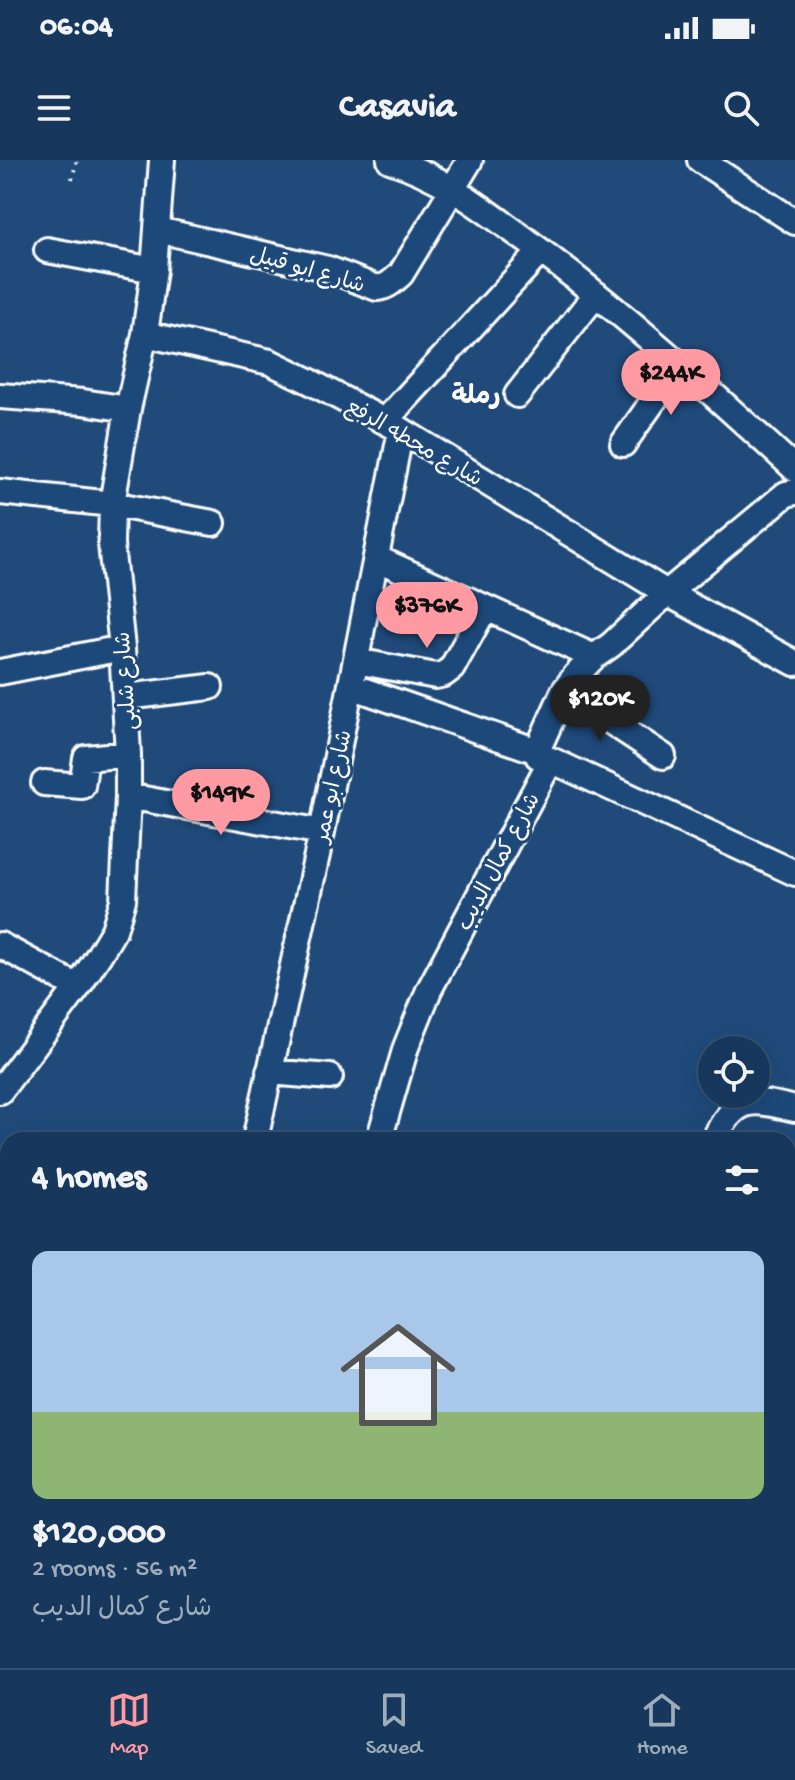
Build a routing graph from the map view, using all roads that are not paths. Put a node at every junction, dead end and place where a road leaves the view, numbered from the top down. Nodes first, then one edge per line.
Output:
1 (162, 160) edge
2 (390, 160) edge
3 (470, 160) edge
4 (700, 160) edge
5 (455, 188) junction
6 (795, 222) edge
7 (158, 230) junction
8 (47, 250) dead end
9 (541, 251) junction
10 (154, 270) junction
11 (596, 294) junction
12 (145, 334) junction
13 (680, 363) junction
14 (517, 395) dead end
15 (0, 396) edge
16 (128, 409) junction
17 (393, 426) junction
18 (623, 444) dead end
19 (795, 469) edge
20 (0, 492) edge
21 (790, 493) edge
22 (112, 504) junction
23 (213, 523) dead end
24 (376, 558) junction
25 (667, 593) junction
26 (485, 608) junction
27 (122, 648) junction
28 (594, 657) junction
29 (356, 661) junction
30 (795, 663) edge
31 (0, 672) edge
32 (351, 686) junction
33 (210, 687) dead end
34 (564, 691) junction
35 (126, 697) junction
36 (128, 754) junction
37 (544, 755) junction
38 (663, 756) dead end
39 (44, 783) dead end
40 (128, 796) junction
41 (322, 832) junction
42 (795, 873) edge
43 (0, 945) edge
44 (78, 987) junction
45 (269, 1072) junction
46 (330, 1077) dead end
47 (3, 1081) edge
48 (795, 1109) edge
49 (257, 1132) edge
50 (381, 1132) edge
51 (718, 1132) edge

1 - 7 street, شارع شلبى
2 - 5 street
3 - 5 street, شارع ابو قبيل
4 - 6 street
5 - 7 street, شارع ابو قبيل
5 - 9 street
7 - 10 street, شارع شلبى
8 - 10 street
9 - 11 street
9 - 17 street
10 - 12 street, شارع شلبى
11 - 13 street
11 - 14 street
12 - 16 street, شارع شلبى
12 - 17 street, شارع محطه الرفع
13 - 18 street
13 - 19 street
15 - 16 street
16 - 22 street, شارع شلبى
17 - 24 street, شارع ابو عمر
17 - 25 street, شارع محطه الرفع
20 - 22 street
21 - 25 street, شارع كمال الديب
22 - 23 street
22 - 27 street, شارع شلبى
24 - 26 street
24 - 29 street, شارع ابو عمر
25 - 28 street, شارع كمال الديب
25 - 30 street, شارع محطه الرفع
26 - 28 street
26 - 29 street
27 - 31 street
27 - 35 street, شارع شلبى
28 - 34 street, شارع كمال الديب
29 - 32 street, شارع ابو عمر
32 - 37 street
32 - 41 street, شارع ابو عمر
33 - 35 street
34 - 37 street, شارع كمال الديب
34 - 38 street
35 - 36 street, شارع شلبى
36 - 39 street
36 - 40 street, شارع شلبى
37 - 42 street
37 - 50 street, شارع كمال الديب
40 - 41 street
40 - 44 street, شارع شلبى
41 - 45 street, شارع ابو عمر
43 - 44 street
44 - 47 street, شارع شلبى
45 - 46 street
45 - 49 street, شارع ابو عمر
48 - 51 street

